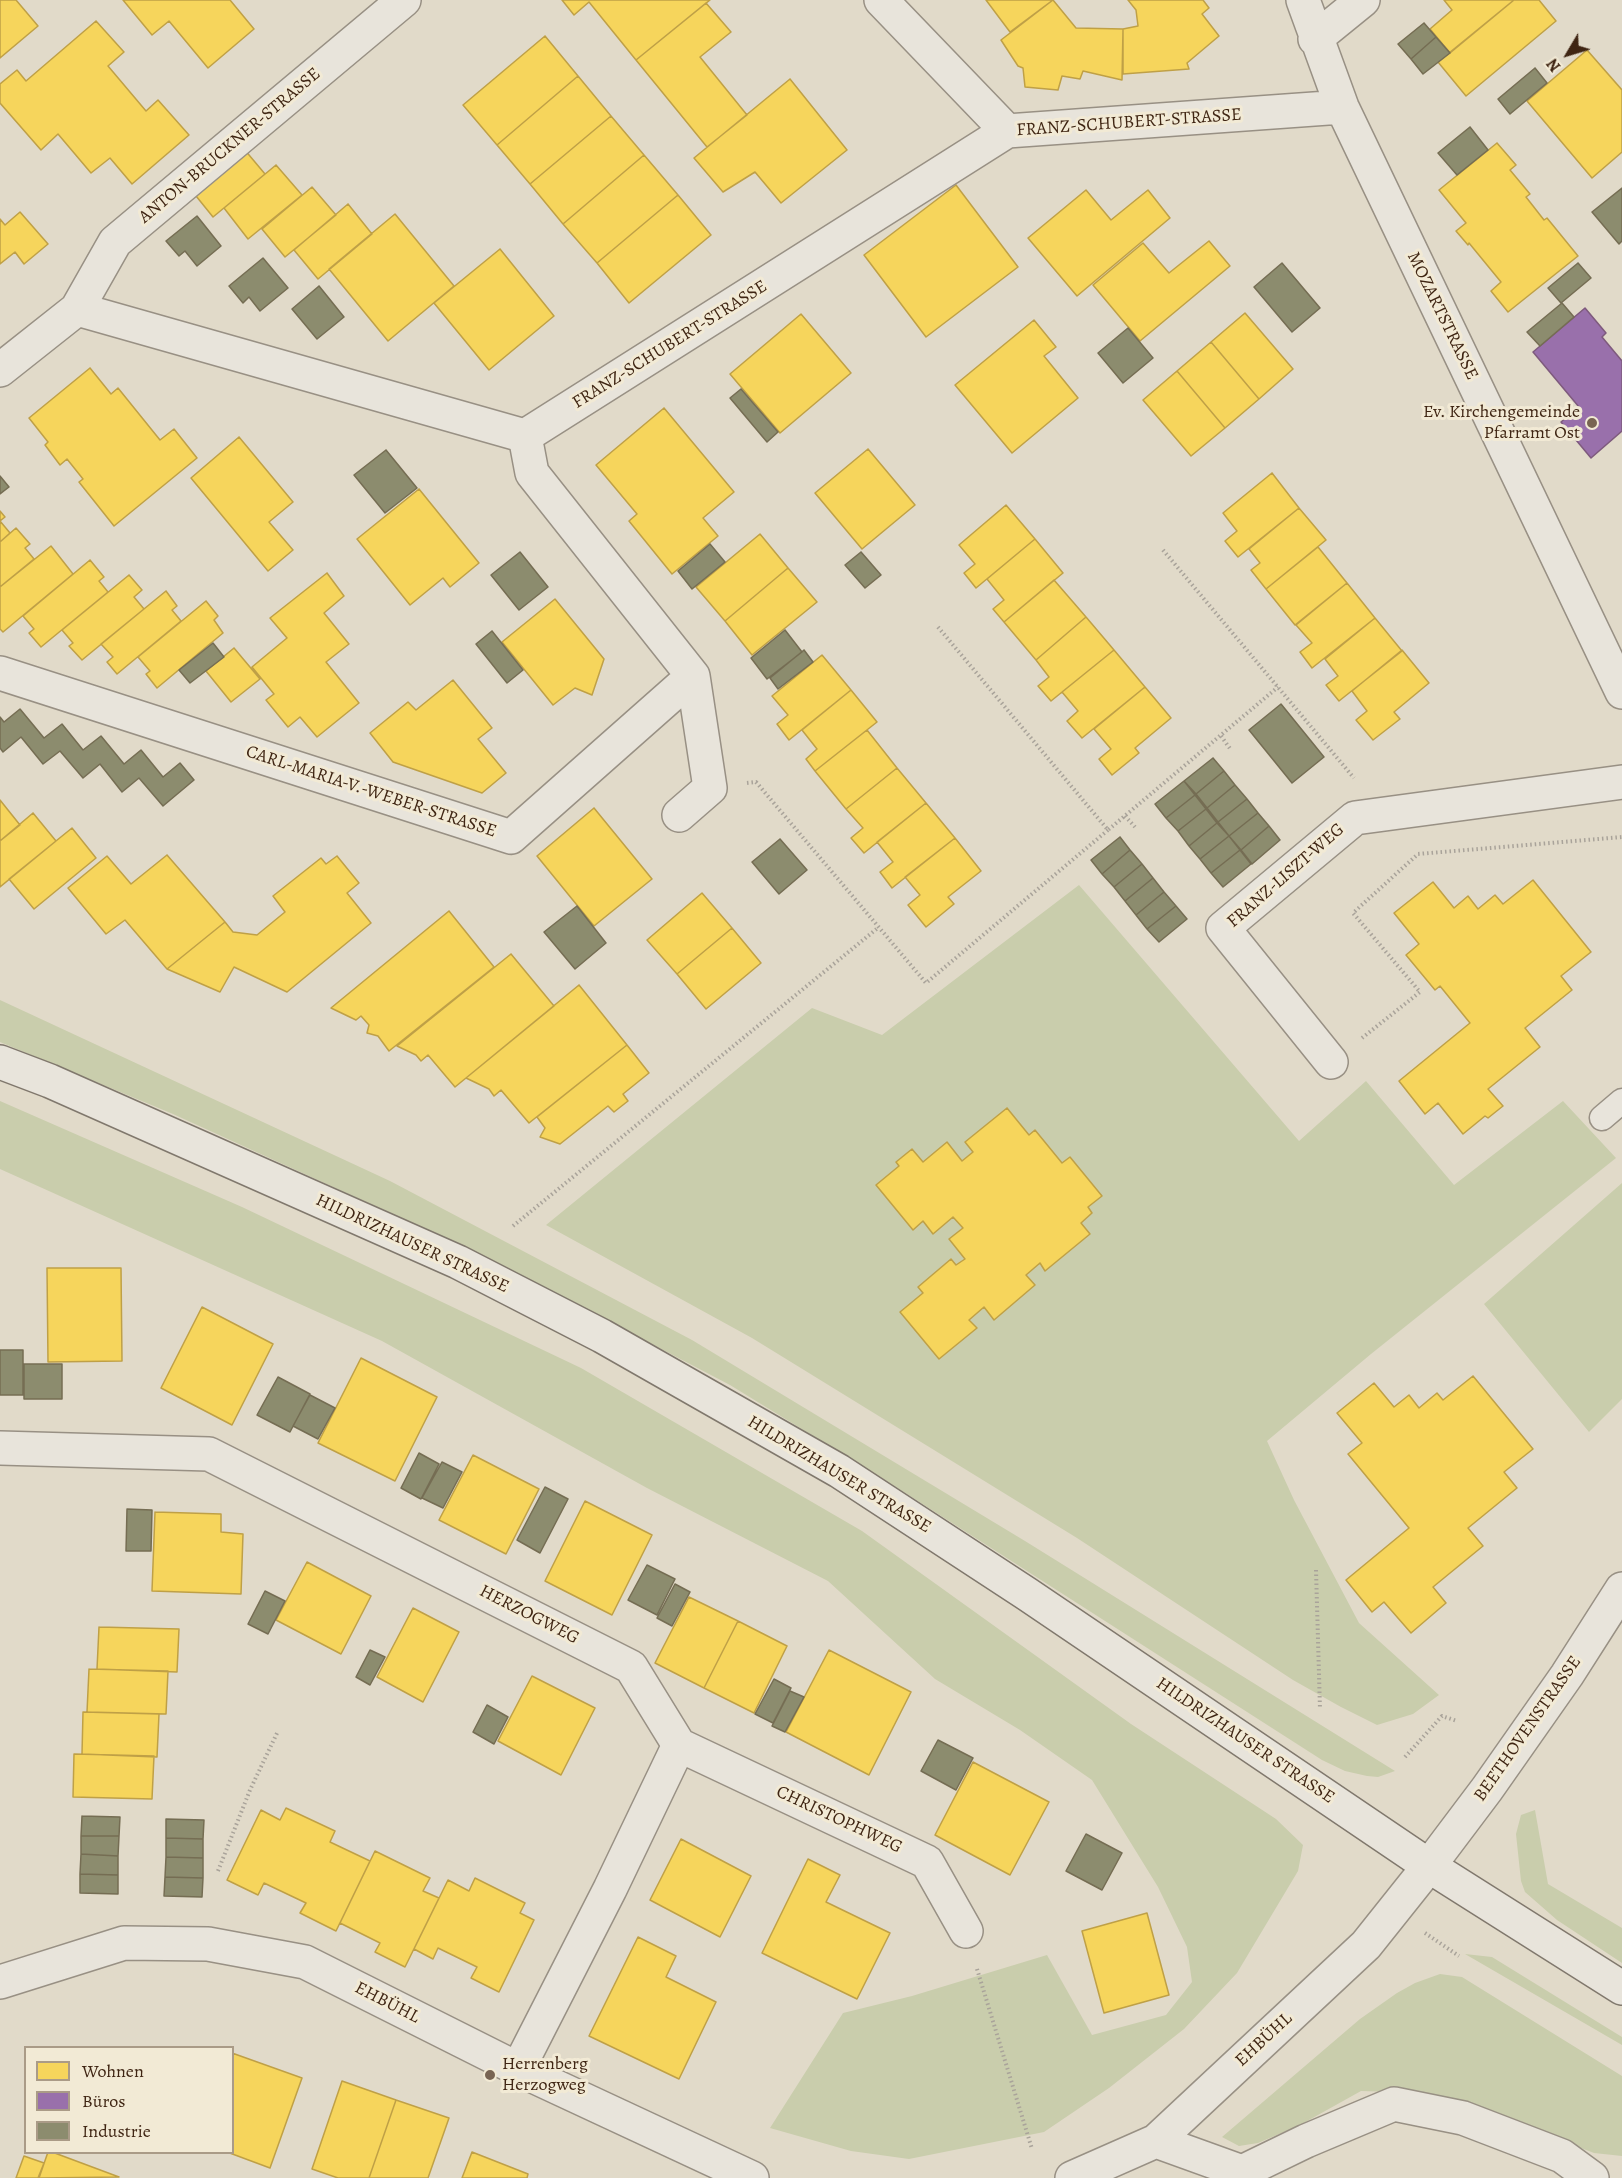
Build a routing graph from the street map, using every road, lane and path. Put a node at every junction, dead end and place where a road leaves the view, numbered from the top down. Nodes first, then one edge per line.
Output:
1 (404, 0) edge
2 (881, 0) edge
3 (1303, 0) edge
4 (1363, 0) edge
5 (1316, 39) junction
6 (1342, 107) junction
7 (1007, 131) junction
8 (77, 309) junction
9 (0, 370) edge
10 (525, 436) junction
11 (1163, 550) dead end
12 (938, 627) dead end
13 (0, 673) edge
14 (693, 676) junction
15 (1278, 687) junction
16 (1622, 692) edge
17 (1221, 736) junction
18 (1231, 750) dead end
19 (1355, 780) dead end
20 (1622, 782) edge
21 (710, 788) junction
22 (679, 815) dead end
23 (1125, 816) junction
24 (1135, 827) dead end
25 (1108, 830) junction
26 (1622, 837) edge
27 (879, 927) junction
28 (0, 1062) edge
29 (1331, 1062) joint
30 (1622, 1101) edge
31 (1602, 1118) dead end
32 (513, 1226) dead end
33 (0, 1448) edge
34 (1316, 1570) dead end
35 (1618, 1602) edge
36 (1320, 1709) dead end
37 (1457, 1721) dead end
38 (278, 1731) dead end
39 (679, 1745) junction
40 (1405, 1757) dead end
41 (1429, 1866) junction
42 (218, 1870) dead end
43 (966, 1931) joint
44 (0, 1982) edge
45 (1622, 1988) edge
46 (518, 2069) junction
47 (1156, 2142) junction
48 (1032, 2149) dead end
49 (752, 2178) edge
50 (1072, 2178) edge
51 (1592, 2178) edge

1 - 8 street, ANTON-BRUCKNER-STRASSE
2 - 7 street
3 - 5 street, MOZARTSTRASSE
4 - 5 street
5 - 6 street, MOZARTSTRASSE
6 - 7 street, FRANZ-SCHUBERT-STRASSE
6 - 16 street, MOZARTSTRASSE
7 - 10 street, FRANZ-SCHUBERT-STRASSE
8 - 9 street
8 - 10 street
10 - 14 street
11 - 15 path
12 - 25 path
13 - 14 street, CARL-MARIA-V.-WEBER-STRASSE
14 - 21 street
15 - 17 path
15 - 19 path
17 - 18 path
17 - 23 path
20 - 29 street, FRANZ-LISZT-WEG
21 - 22 street
21 - 27 path
23 - 24 path
23 - 25 path
25 - 27 path
26 - 29 path
27 - 32 path
28 - 41 street, HILDRIZHAUSER STRASSE
30 - 31 lane
33 - 39 street, HERZOGWEG
34 - 36 path
35 - 41 street, BEETHOVENSTRASSE
37 - 40 path
38 - 42 path
39 - 43 street, CHRISTOPHWEG
39 - 46 street
41 - 45 street, HILDRIZHAUSER STRASSE
41 - 47 street, EHBÜHL
43 - 48 path
44 - 46 street, EHBÜHL
46 - 49 street, EHBÜHL
47 - 50 street, EHBÜHL
47 - 51 street

